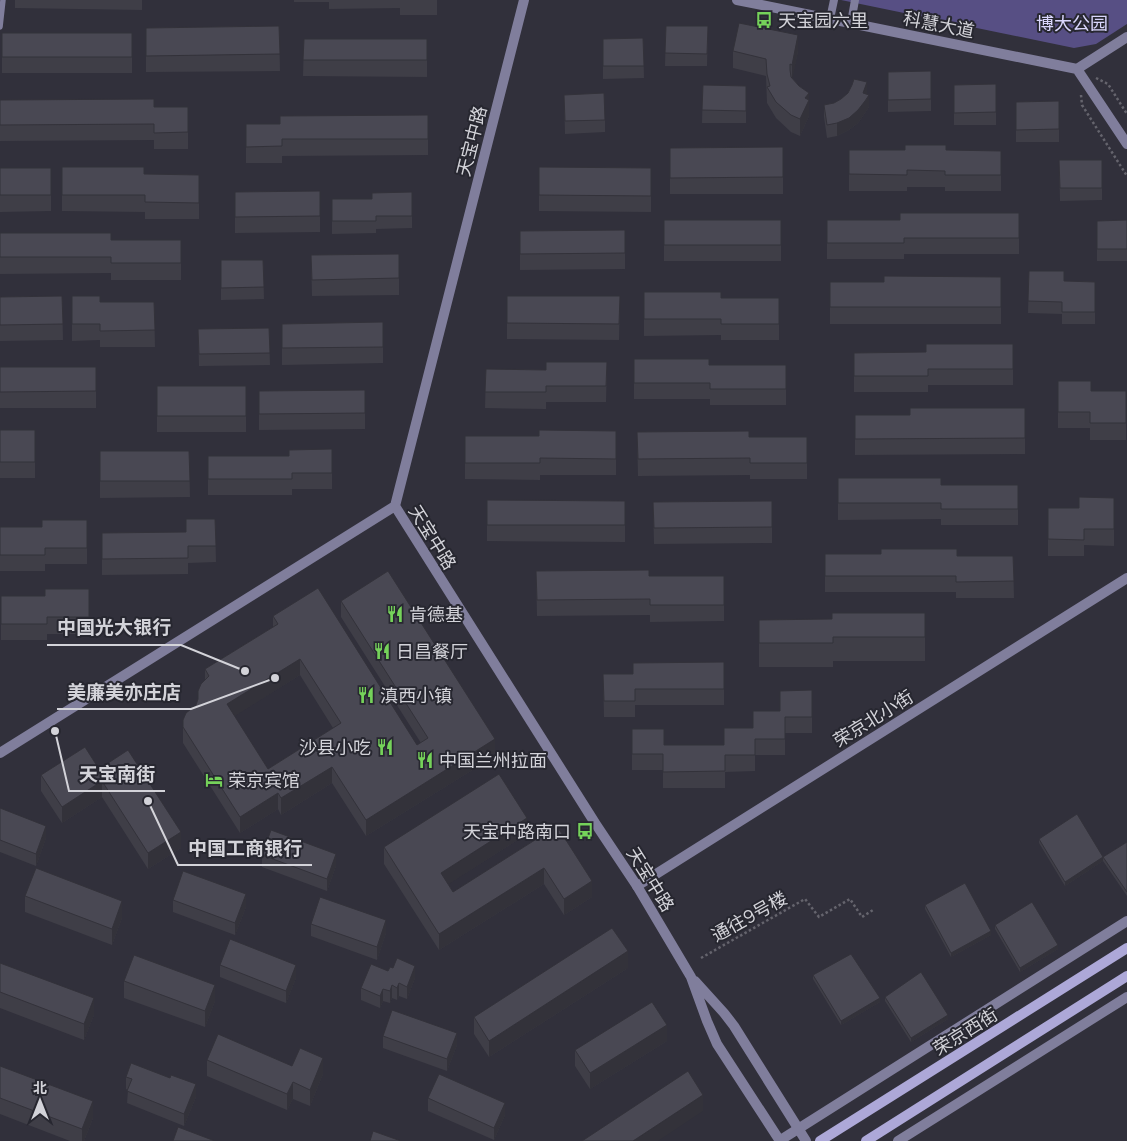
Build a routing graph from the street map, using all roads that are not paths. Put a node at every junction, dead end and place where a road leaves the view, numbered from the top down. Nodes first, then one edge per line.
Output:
1 (3, 0) edge
2 (524, 0) edge
3 (737, 0) edge
4 (834, 0) edge
5 (855, 0) edge
6 (830, 19) junction
7 (851, 23) junction
8 (0, 27) edge
9 (1127, 37) edge
10 (1077, 68) junction
11 (1127, 144) edge
12 (395, 506) junction
13 (1127, 578) edge
14 (0, 753) edge
15 (637, 886) junction
16 (1127, 921) edge
17 (1127, 948) edge
18 (1127, 976) edge
19 (691, 977) junction
20 (1127, 997) edge
21 (798, 1129) junction
22 (779, 1141) edge
23 (806, 1141) edge
24 (820, 1141) edge
25 (866, 1141) edge
26 (898, 1141) edge

1 - 8 lane
2 - 12 street, 天宝中路
3 - 6 street, 科慧大道
4 - 6 street
5 - 7 street
6 - 7 street, 科慧大道
7 - 10 street, 科慧大道
9 - 10 street
10 - 11 street
12 - 14 street
12 - 15 street, 天宝中路
13 - 15 street, 荣京北小街
15 - 19 street, 天宝中路
16 - 21 street
17 - 24 main road, 荣京西街
18 - 25 main road
19 - 21 street, 天宝中路
19 - 22 street, 天宝中路
20 - 26 street
21 - 22 street
21 - 23 street, 天宝中路

